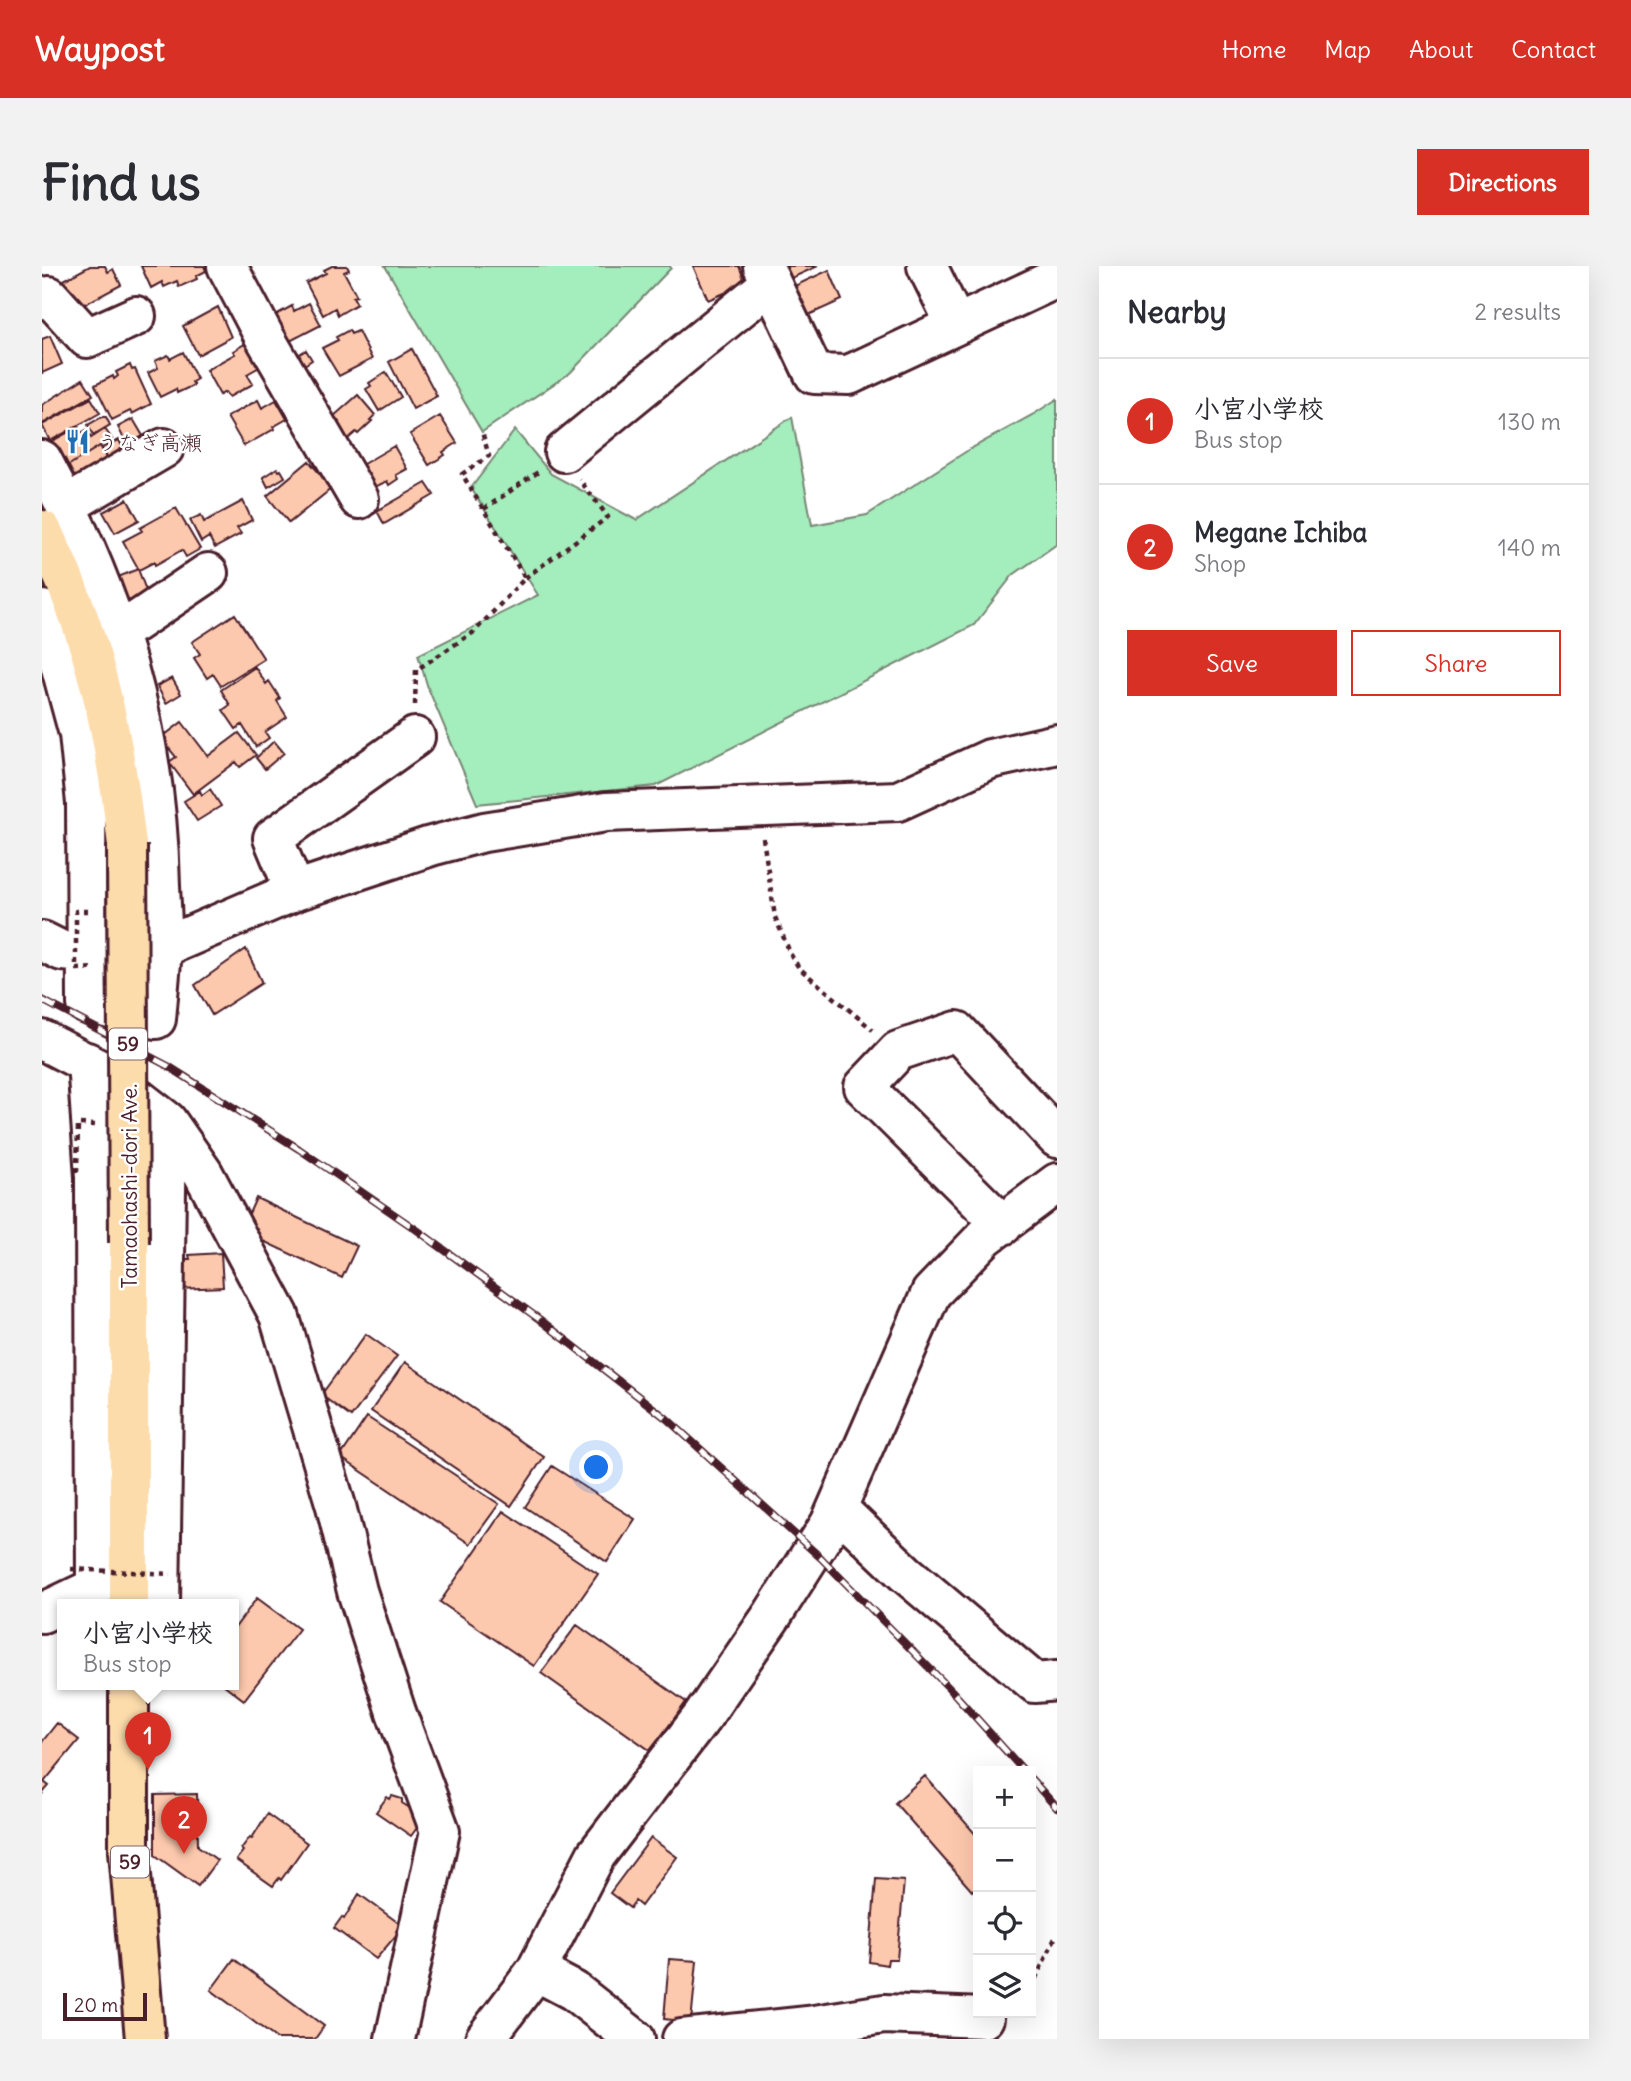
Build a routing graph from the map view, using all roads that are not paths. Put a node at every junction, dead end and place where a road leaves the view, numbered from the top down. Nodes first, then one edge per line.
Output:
1 (227, 266) edge
2 (927, 266) edge
3 (767, 274) edge
4 (1057, 278) edge
5 (42, 299) edge
6 (136, 316) dead end
7 (956, 325) junction
8 (164, 448) dead end
9 (564, 452) road end
10 (42, 460) edge
11 (359, 499) dead end
12 (54, 518) edge
13 (208, 573) dead end
14 (42, 610) edge
15 (117, 627) junction
16 (415, 737) road end
17 (1057, 744) edge
18 (295, 891) junction
19 (42, 942) edge
20 (162, 948) junction
21 (93, 961) junction
22 (42, 1040) edge
23 (87, 1062) junction
24 (167, 1121) junction
25 (1057, 1138) edge
26 (1057, 1183) edge
27 (1003, 1224) junction
28 (837, 1507) junction
29 (166, 1589) edge
30 (98, 1591) edge
31 (78, 1599) edge
32 (1057, 1681) edge
33 (114, 1690) edge
34 (129, 1690) edge
35 (146, 1690) edge
36 (129, 1760) junction
37 (536, 1972) junction
38 (973, 2018) edge
39 (145, 2039) edge
40 (395, 2039) edge
41 (485, 2039) edge
42 (635, 2039) edge
43 (682, 2039) edge

1 - 11 street
2 - 7 street
3 - 7 street
3 - 9 street
4 - 7 street
5 - 6 street
8 - 12 street
10 - 12 street
12 - 15 street
12 - 30 main road, Tamaohashi-dori Ave. / 59, bridge
13 - 15 street
14 - 21 street
15 - 20 street
16 - 18 street
17 - 18 street
18 - 20 street
19 - 21 street
20 - 21 street
22 - 23 street
23 - 24 street
23 - 30 street
24 - 29 street
24 - 40 street
25 - 27 street
26 - 27 street
27 - 28 street
28 - 32 street
28 - 37 street
30 - 31 street
33 - 36 street
34 - 36 main road, 59
35 - 36 street
36 - 39 main road, 59
37 - 41 street
37 - 42 street
38 - 43 street

